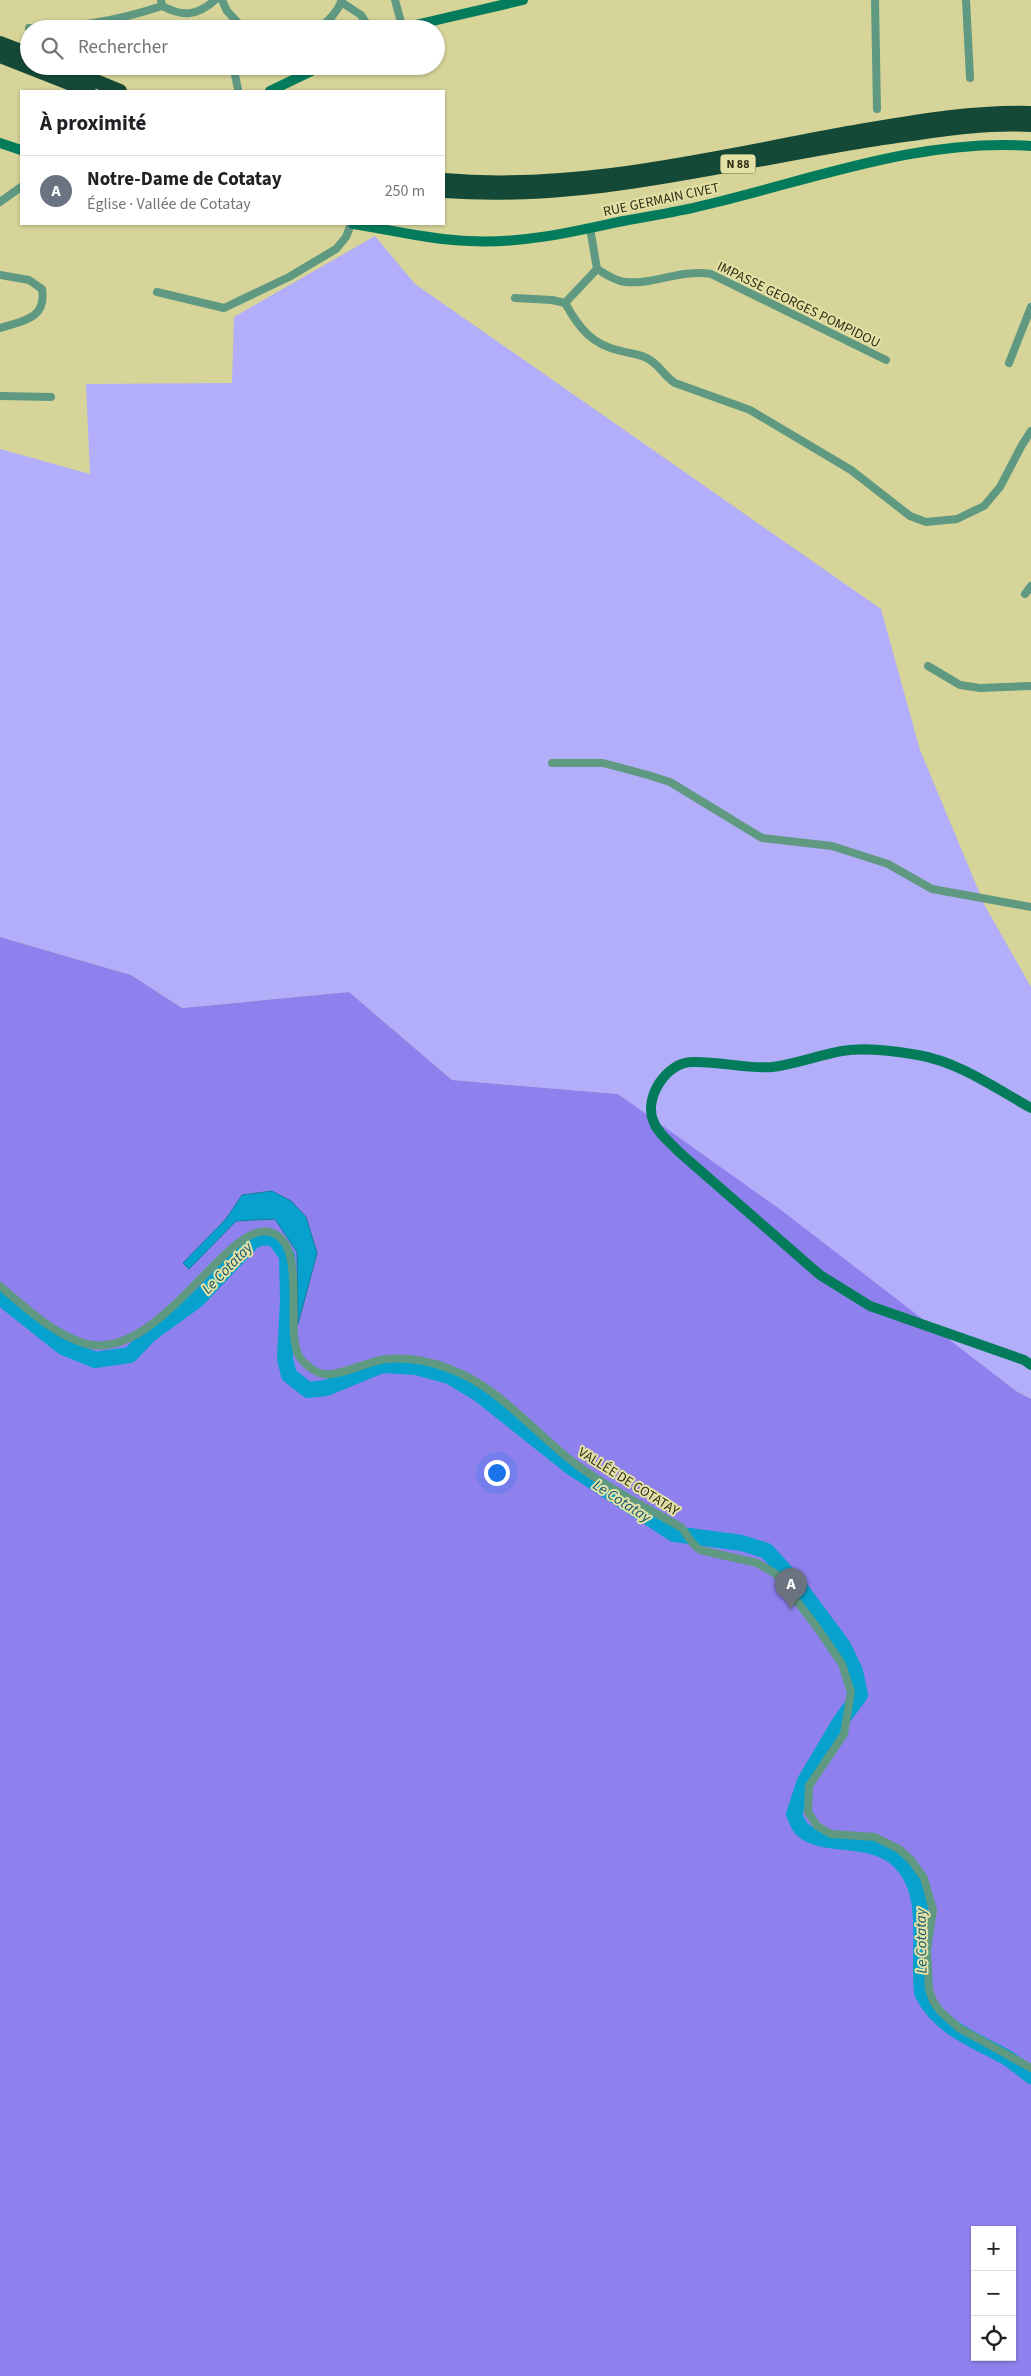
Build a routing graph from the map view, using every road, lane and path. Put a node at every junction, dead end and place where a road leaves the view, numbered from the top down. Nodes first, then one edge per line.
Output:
1 (215, 0) edge
2 (222, 0) edge
3 (395, 0) edge
4 (523, 0) edge
5 (875, 0) edge
6 (966, 0) edge
7 (341, 1) edge
8 (161, 3) edge
9 (104, 20) edge
10 (236, 20) edge
11 (328, 20) edge
12 (364, 20) edge
13 (399, 20) edge
14 (435, 20) edge
15 (0, 43) edge
16 (20, 51) edge
17 (0, 56) edge
18 (20, 64) edge
19 (48, 75) edge
20 (81, 75) edge
21 (235, 75) edge
22 (303, 75) edge
23 (970, 78) dead end
24 (86, 90) edge
25 (118, 90) edge
26 (238, 90) dead end
27 (272, 90) edge
28 (877, 109) dead end
29 (1031, 113) edge
30 (1031, 125) edge
31 (0, 143) edge
32 (1031, 146) edge
33 (20, 150) edge
34 (445, 180) edge
35 (20, 188) edge
36 (445, 191) edge
37 (0, 202) edge
38 (352, 225) edge
39 (358, 225) edge
40 (590, 228) junction
41 (597, 269) junction
42 (0, 275) edge
43 (157, 292) dead end
44 (515, 298) dead end
45 (566, 303) junction
46 (1031, 307) edge
47 (0, 328) edge
48 (886, 360) dead end
49 (1008, 363) dead end
50 (0, 396) edge
51 (51, 397) dead end
52 (1031, 431) edge
53 (1031, 586) edge
54 (1025, 594) dead end
55 (928, 666) dead end
56 (1031, 686) edge
57 (552, 762) dead end
58 (1031, 907) edge
59 (1031, 1108) edge
60 (0, 1286) edge
61 (1031, 1365) edge
62 (1031, 2068) edge

1 - 8 street
2 - 10 street
3 - 13 street
4 - 14 street
5 - 28 street
6 - 23 street
7 - 11 street
7 - 12 street
8 - 9 street
15 - 16 highway
17 - 18 highway
19 - 24 highway
20 - 25 highway
21 - 26 street
22 - 27 street
29 - 34 highway, N 88
30 - 36 highway, N 88
31 - 33 street
32 - 40 street, RUE GERMAIN CIVET
35 - 37 street
38 - 43 street
39 - 40 street, RUE GERMAIN CIVET
40 - 41 street
41 - 45 street
41 - 48 street, IMPASSE GEORGES POMPIDOU
42 - 47 street
44 - 45 street
45 - 52 street
46 - 49 street
50 - 51 street
53 - 54 street
55 - 56 street
57 - 58 street
59 - 61 street
60 - 62 street, VALLÉE DE COTATAY

